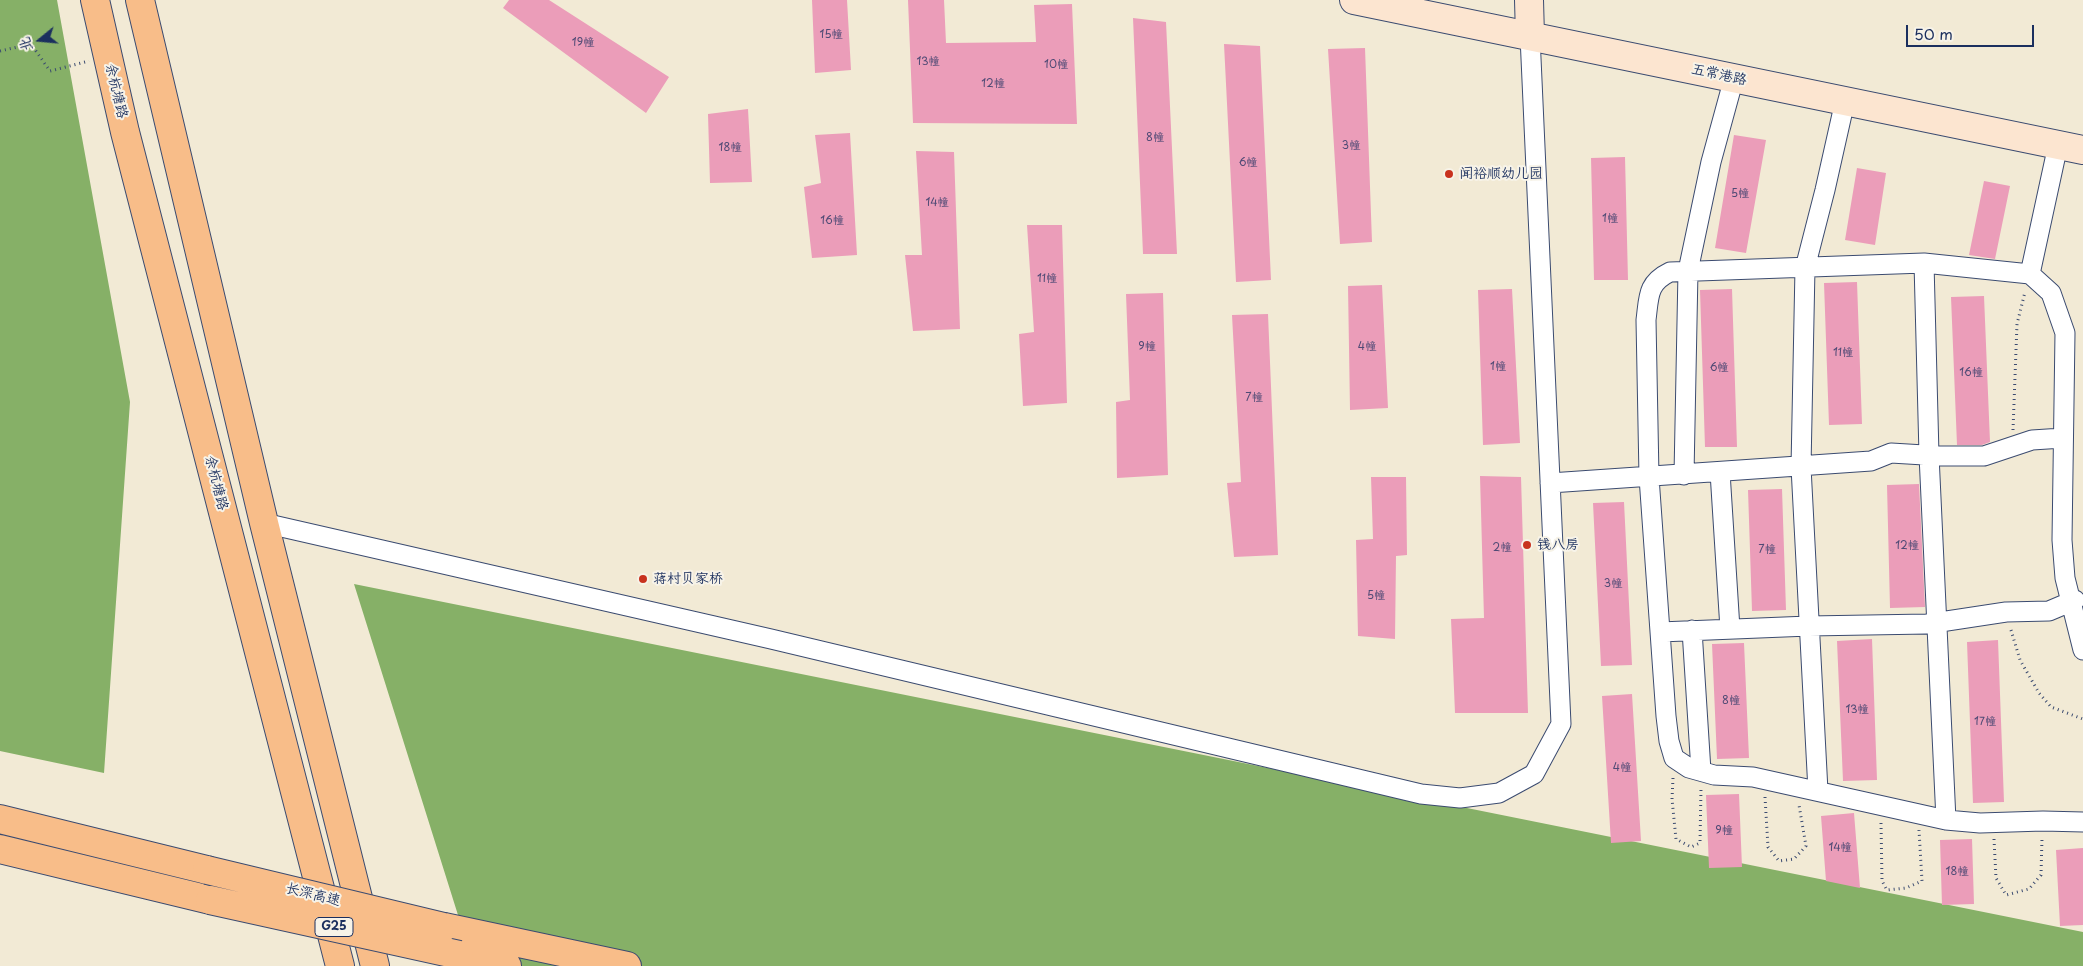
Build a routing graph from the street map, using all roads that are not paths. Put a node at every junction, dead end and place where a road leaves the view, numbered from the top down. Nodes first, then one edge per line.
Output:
1 (95, 0) edge
2 (140, 0) edge
3 (1354, 0) edge
4 (1529, 0) edge
5 (1530, 36) junction
6 (1734, 78) junction
7 (1845, 101) junction
8 (2070, 148) edge
9 (1924, 263) junction
10 (1804, 268) junction
11 (1688, 272) junction
12 (2030, 274) junction
13 (2063, 438) junction
14 (1929, 455) junction
15 (1800, 467) junction
16 (1720, 472) junction
17 (1684, 475) junction
18 (1649, 477) junction
19 (1550, 483) junction
20 (264, 523) junction
21 (2073, 601) junction
22 (1937, 622) junction
23 (1809, 626) junction
24 (1730, 629) junction
25 (1692, 630) junction
26 (1660, 632) junction
27 (2083, 650) edge
28 (1701, 771) junction
29 (1818, 791) junction
30 (0, 801) edge
31 (0, 819) edge
32 (1946, 820) junction
33 (2083, 822) edge
34 (0, 849) edge
35 (0, 860) edge
36 (168, 860) junction
37 (156, 886) junction
38 (340, 966) edge
39 (375, 966) edge
40 (507, 966) edge
41 (627, 966) edge

1 - 38 main road, 余杭塘路
2 - 20 main road
3 - 5 street, 五常港路
4 - 5 street
5 - 6 street, 五常港路
5 - 19 street
6 - 7 street, 五常港路
6 - 11 street
7 - 8 street, 五常港路
7 - 10 street
8 - 12 street
9 - 10 street
9 - 12 street
9 - 14 street
10 - 11 street
10 - 15 street
11 - 17 street
11 - 18 street
12 - 13 street
13 - 14 street
13 - 21 street
14 - 15 street
14 - 22 street
15 - 16 street
15 - 23 street
16 - 17 street
16 - 24 street
17 - 18 street
18 - 19 street
18 - 26 street
19 - 20 street
20 - 39 main road
21 - 22 street
21 - 27 street
22 - 23 street
22 - 32 street
23 - 24 street
23 - 29 street
24 - 25 street
25 - 26 street
25 - 28 street
26 - 28 street
28 - 29 street
29 - 32 street
30 - 36 main road
31 - 36 main road, 长深高速 / G25
32 - 33 street
34 - 37 main road, 长深高速 / G25
35 - 37 main road
36 - 41 main road, 长深高速 / G25, bridge
37 - 40 main road, 长深高速 / G25, bridge

